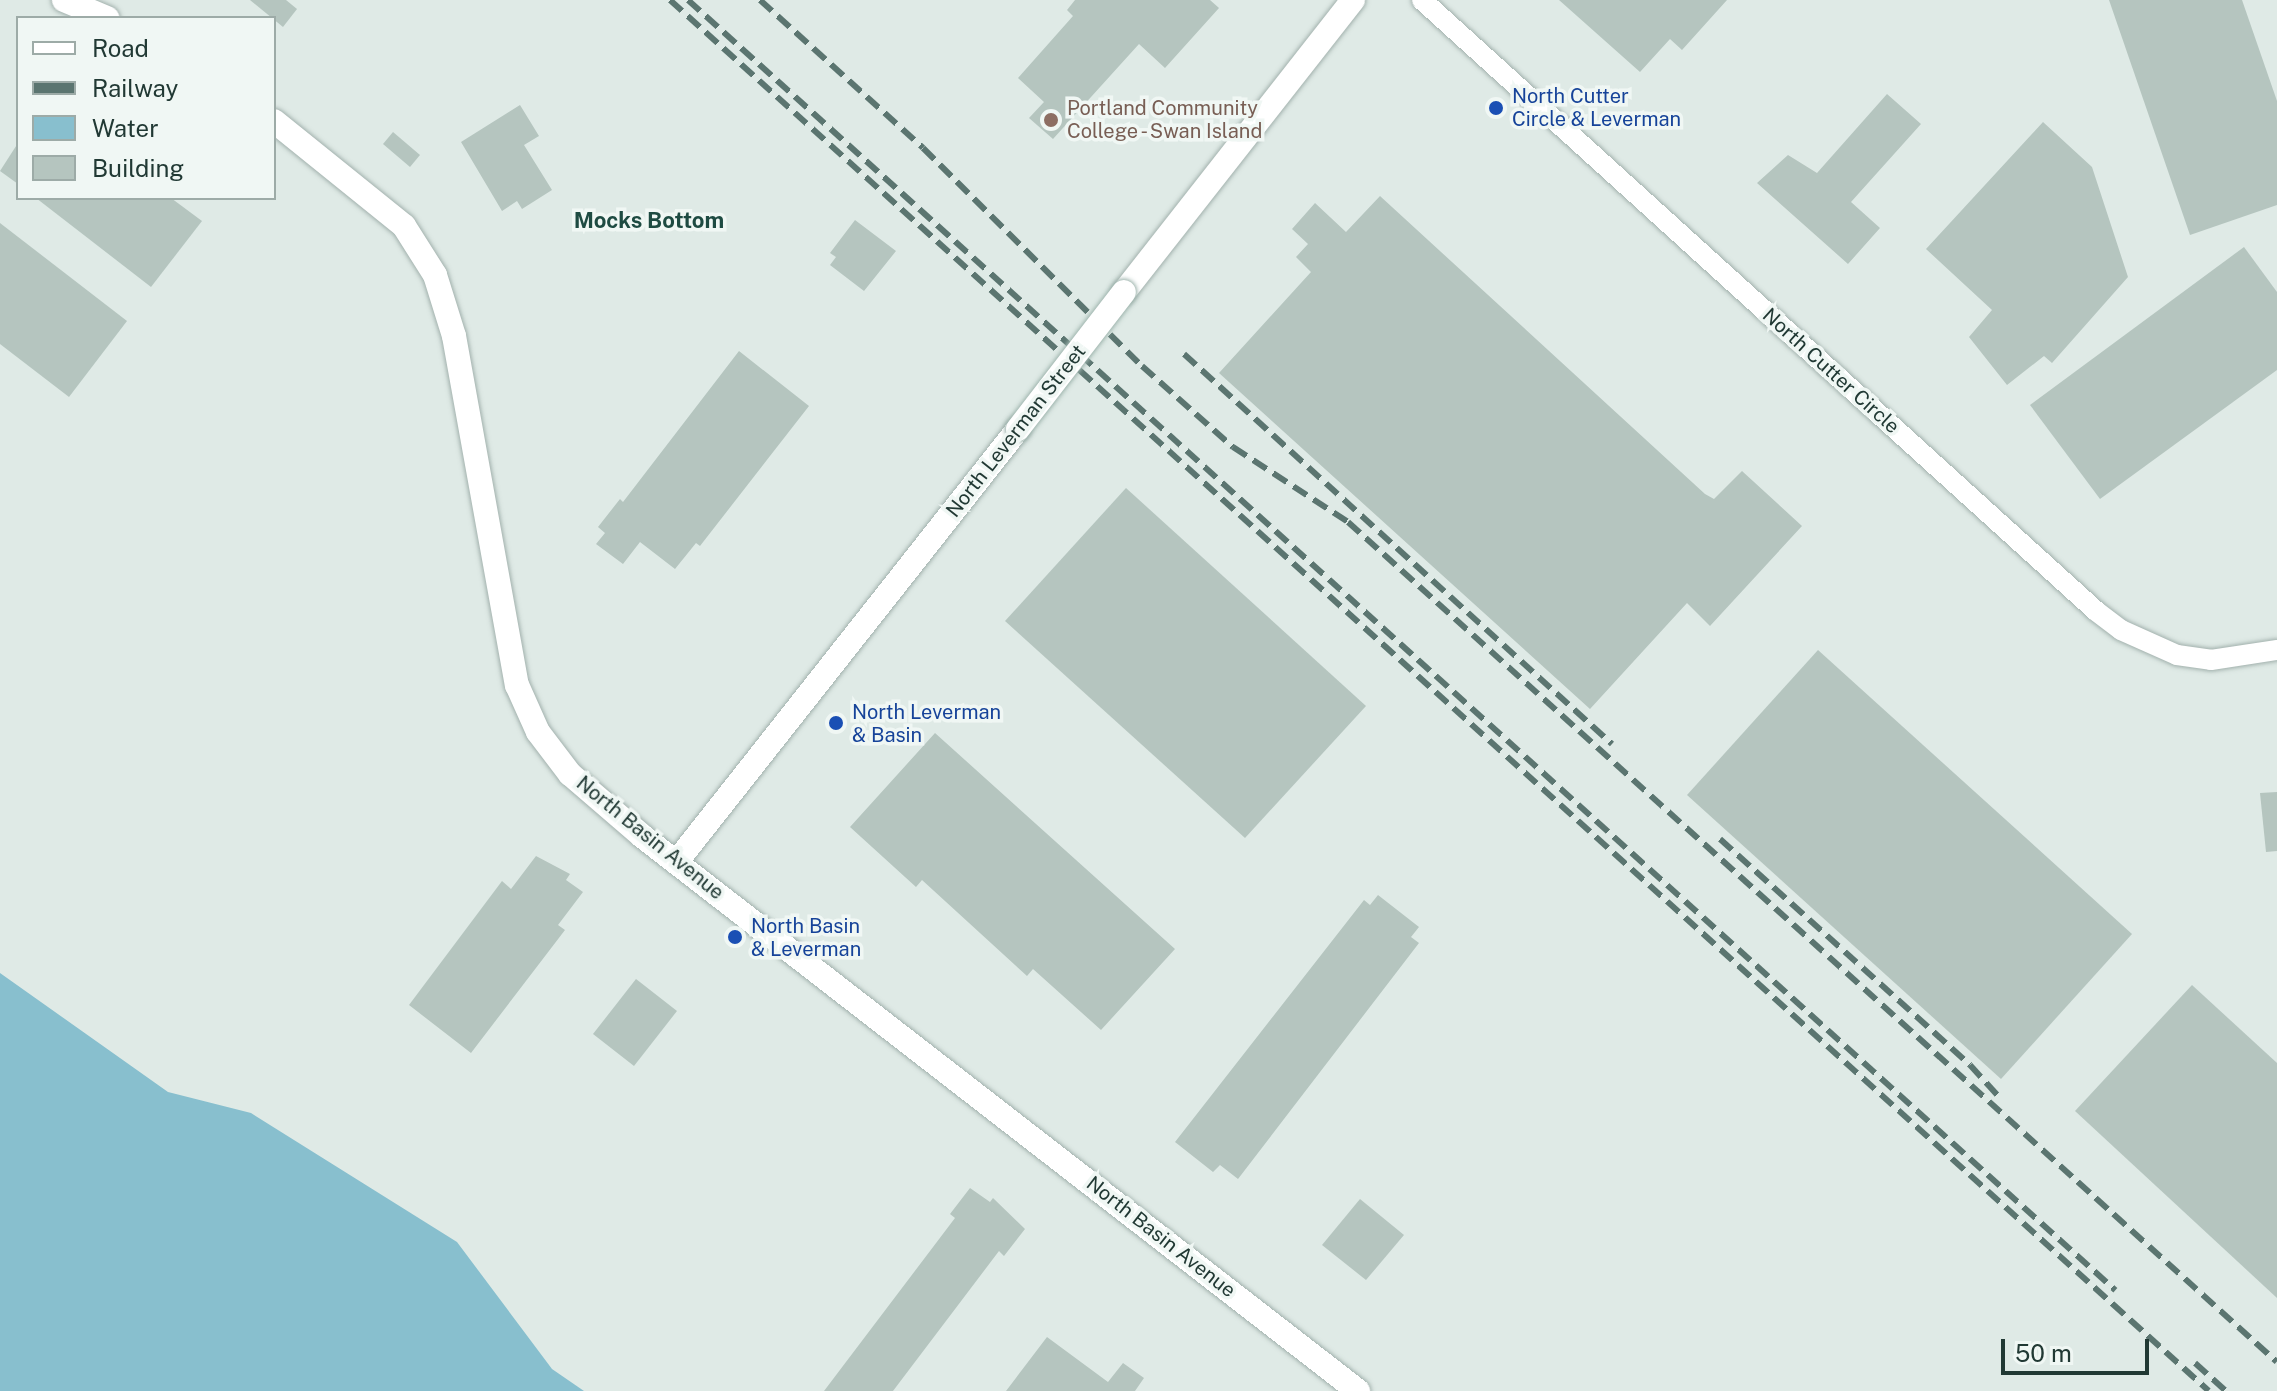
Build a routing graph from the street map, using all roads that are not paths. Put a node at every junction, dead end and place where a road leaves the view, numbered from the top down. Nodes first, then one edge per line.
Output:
1 (64, 0) edge
2 (1353, 0) edge
3 (1422, 0) edge
4 (102, 16) edge
5 (276, 123) edge
6 (2277, 650) edge
7 (678, 860) junction
8 (1358, 1391) edge

1 - 4 street
2 - 7 street, North Leverman Street, bridge
3 - 6 street, North Cutter Circle
5 - 7 street, North Basin Avenue
7 - 8 street, North Basin Avenue

